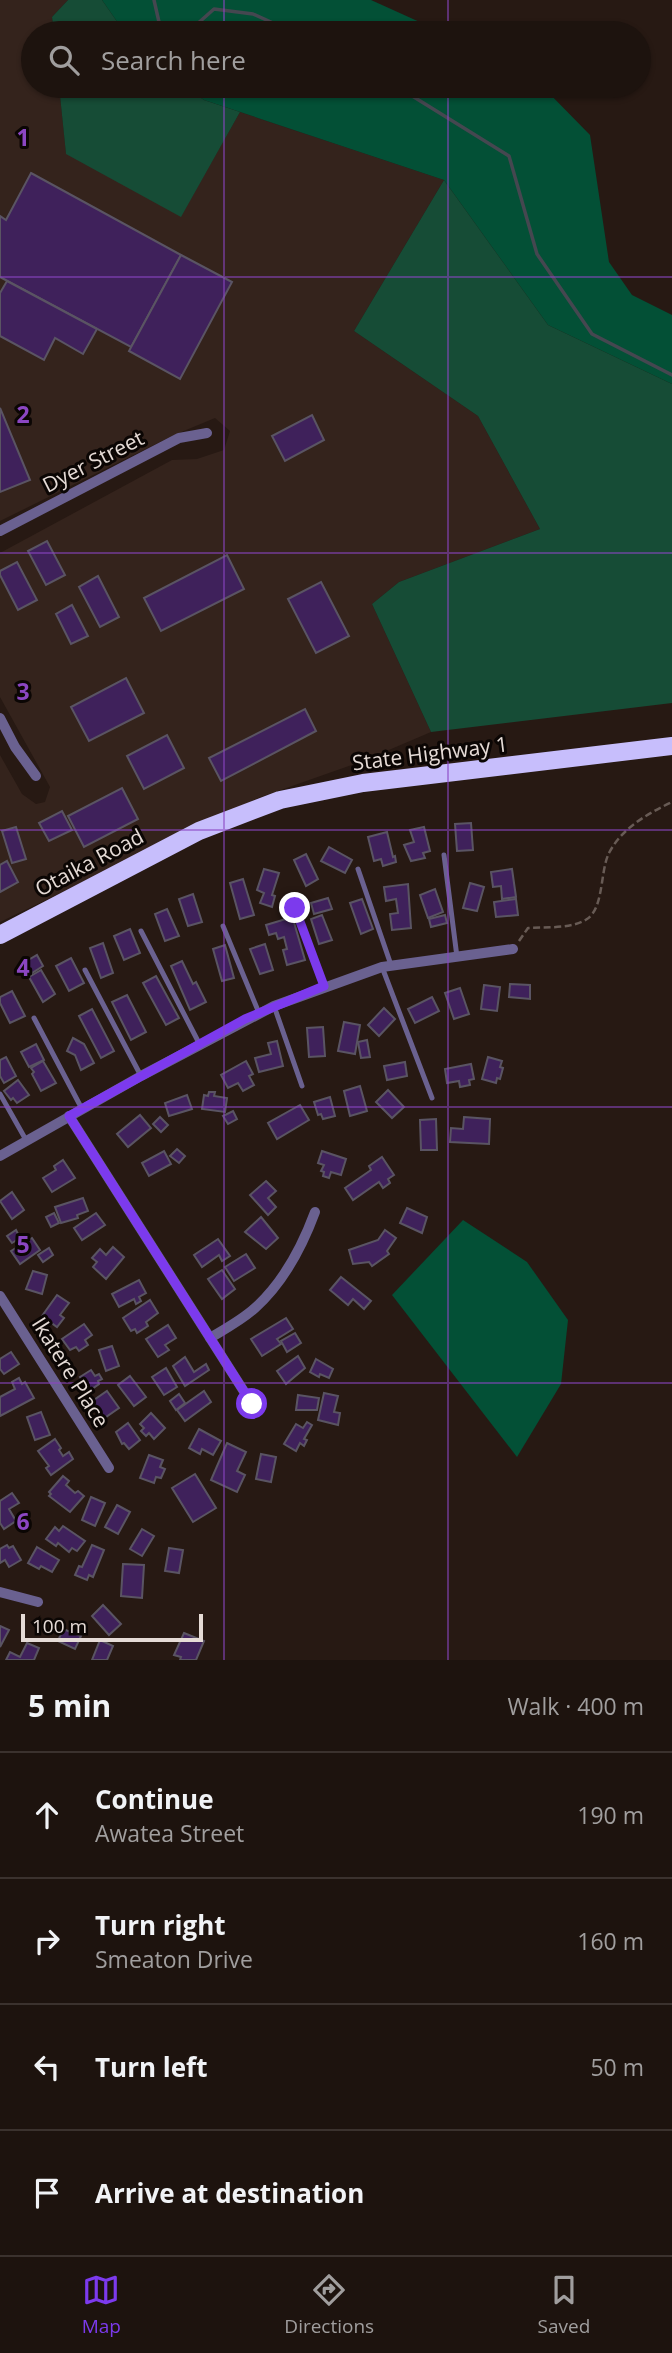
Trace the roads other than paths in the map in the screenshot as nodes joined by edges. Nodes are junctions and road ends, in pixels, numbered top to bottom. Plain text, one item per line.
1 (207, 433) dead end
2 (0, 531) edge
3 (0, 718) edge
4 (672, 746) edge
5 (36, 776) dead end
6 (199, 831) joint
7 (444, 855) dead end
8 (358, 869) dead end
9 (295, 908) dead end
10 (223, 926) dead end
11 (141, 931) dead end
12 (0, 935) edge
13 (513, 949) road end
14 (457, 957) junction
15 (387, 966) junction
16 (85, 970) dead end
17 (324, 986) junction
18 (274, 1006) junction
19 (258, 1013) junction
20 (34, 1018) dead end
21 (200, 1045) junction
22 (141, 1076) junction
23 (302, 1086) dead end
24 (0, 1094) edge
25 (432, 1098) dead end
26 (82, 1109) junction
27 (69, 1116) junction
28 (26, 1140) junction
29 (0, 1156) edge
30 (315, 1212) dead end
31 (0, 1296) edge
32 (210, 1338) junction
33 (252, 1404) dead end
34 (109, 1468) dead end
35 (0, 1592) edge
36 (38, 1602) dead end

1 - 2 street, Dyer Street
3 - 5 street
4 - 6 highway, State Highway 1
6 - 12 highway, Otaika Road
7 - 14 lane
8 - 15 lane
9 - 17 lane
10 - 19 lane
11 - 21 lane
13 - 14 street
14 - 15 street
15 - 17 street
15 - 25 lane
16 - 22 lane
17 - 18 street
18 - 19 street
18 - 23 lane
19 - 21 street
20 - 26 lane
21 - 22 street
22 - 26 street
24 - 28 lane
26 - 27 street
27 - 28 street
27 - 32 street
28 - 29 street
30 - 32 street
31 - 34 street, Ikatere Place
32 - 33 street
35 - 36 street

